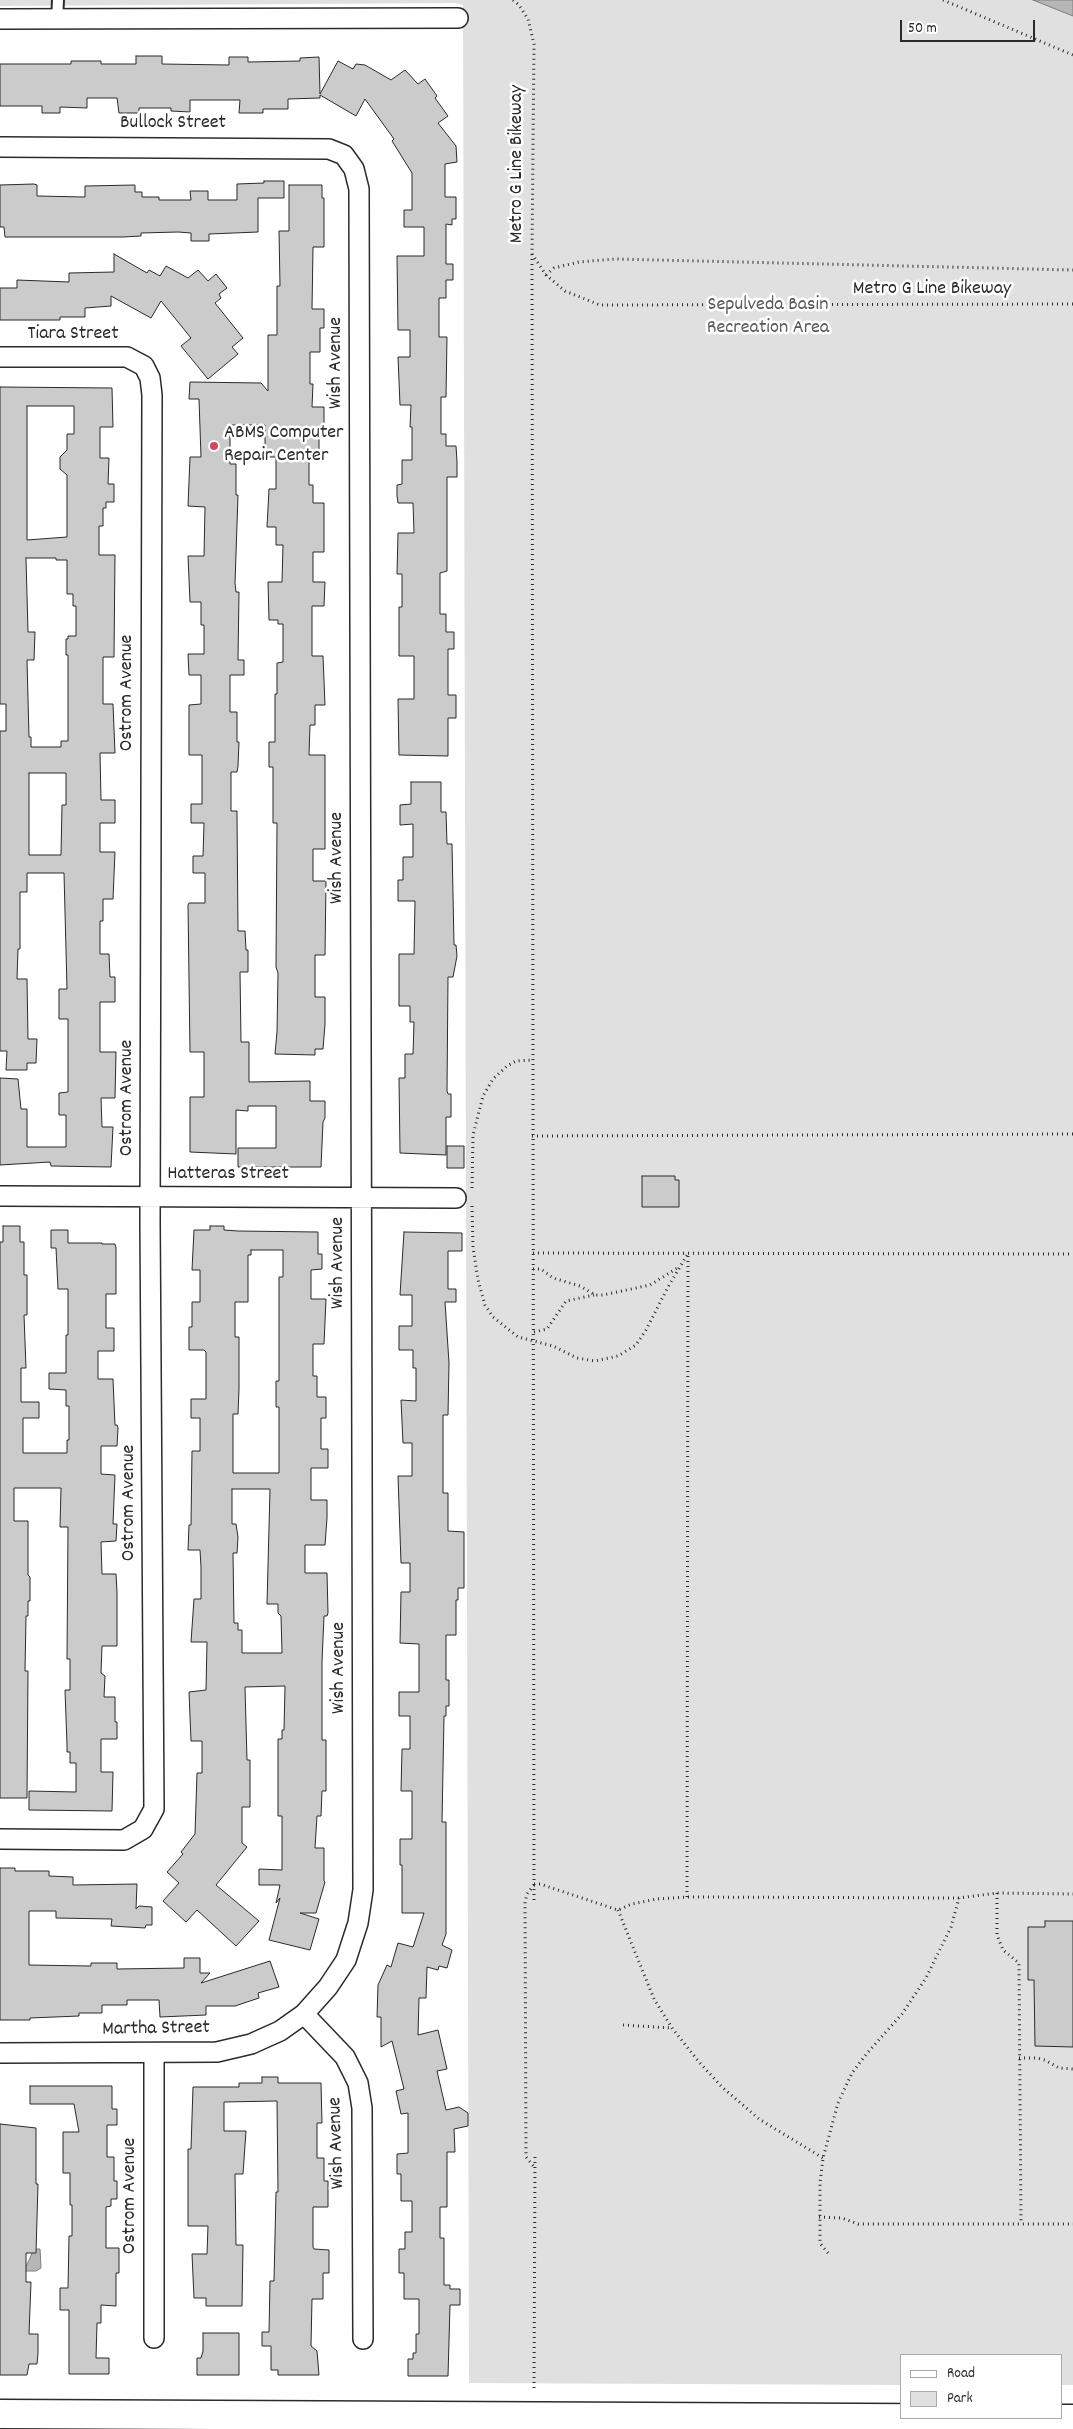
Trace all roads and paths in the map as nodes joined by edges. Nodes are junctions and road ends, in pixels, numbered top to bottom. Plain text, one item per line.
1 (58, 0) edge
2 (513, 0) edge
3 (943, 0) edge
4 (458, 18) dead end
5 (0, 20) edge
6 (57, 20) junction
7 (1073, 55) edge
8 (0, 146) edge
9 (344, 155) joint
10 (532, 254) junction
11 (1073, 270) edge
12 (546, 275) junction
13 (1073, 304) edge
14 (0, 357) edge
15 (144, 366) joint
16 (533, 1060) junction
17 (1073, 1134) edge
18 (532, 1136) junction
19 (0, 1196) edge
20 (151, 1198) junction
21 (362, 1198) junction
22 (464, 1199) junction
23 (533, 1253) junction
24 (688, 1254) junction
25 (1073, 1254) edge
26 (680, 1267) junction
27 (533, 1269) junction
28 (595, 1295) junction
29 (534, 1332) junction
30 (534, 1341) junction
31 (0, 1839) edge
32 (534, 1884) junction
33 (997, 1893) junction
34 (1073, 1894) edge
35 (687, 1897) junction
36 (959, 1898) junction
37 (534, 1904) dead end
38 (618, 1910) junction
39 (304, 2014) junction
40 (623, 2025) dead end
41 (672, 2028) junction
42 (0, 2053) edge
43 (154, 2054) junction
44 (1019, 2058) junction
45 (1073, 2069) edge
46 (535, 2157) dead end
47 (823, 2158) junction
48 (535, 2168) junction
49 (819, 2217) junction
50 (1020, 2223) junction
51 (1073, 2224) edge
52 (828, 2252) dead end
53 (154, 2338) dead end
54 (363, 2339) dead end
55 (534, 2388) dead end
56 (0, 2414) edge
57 (1073, 2419) edge
58 (468, 2423) edge

1 - 6 lane
2 - 10 path, Metro G Line Bikeway
3 - 7 path
4 - 6 street
5 - 6 street
8 - 9 street, Bullock Street
9 - 21 street, Wish Avenue
10 - 12 path, Metro G Line Bikeway
10 - 16 path
11 - 12 path
12 - 13 path, Metro G Line Bikeway
14 - 15 street, Tiara Street
15 - 20 street, Ostrom Avenue
16 - 18 path
16 - 22 path
17 - 18 path
18 - 23 path
19 - 20 street, Hatteras Street
20 - 21 street, Hatteras Street
20 - 31 street, Ostrom Avenue
21 - 22 street, Hatteras Street
21 - 39 street, Wish Avenue
22 - 30 path
23 - 24 path
23 - 27 path
24 - 25 path
24 - 26 path
24 - 35 path
26 - 28 path
26 - 30 path
27 - 28 path
27 - 29 path
28 - 29 path
29 - 30 path
30 - 32 path
32 - 37 path
32 - 38 path
32 - 48 path
33 - 34 path
33 - 36 path
33 - 44 path
35 - 36 path
35 - 38 path
36 - 47 path
38 - 41 path
39 - 43 street, Martha Street
39 - 54 street, Wish Avenue
40 - 41 path
41 - 47 path
42 - 43 street, Martha Street
43 - 53 street, Ostrom Avenue
44 - 45 path
44 - 50 path
46 - 48 path
47 - 49 path
48 - 55 path
49 - 50 path
49 - 52 path
50 - 51 path
56 - 58 main road
57 - 58 main road

